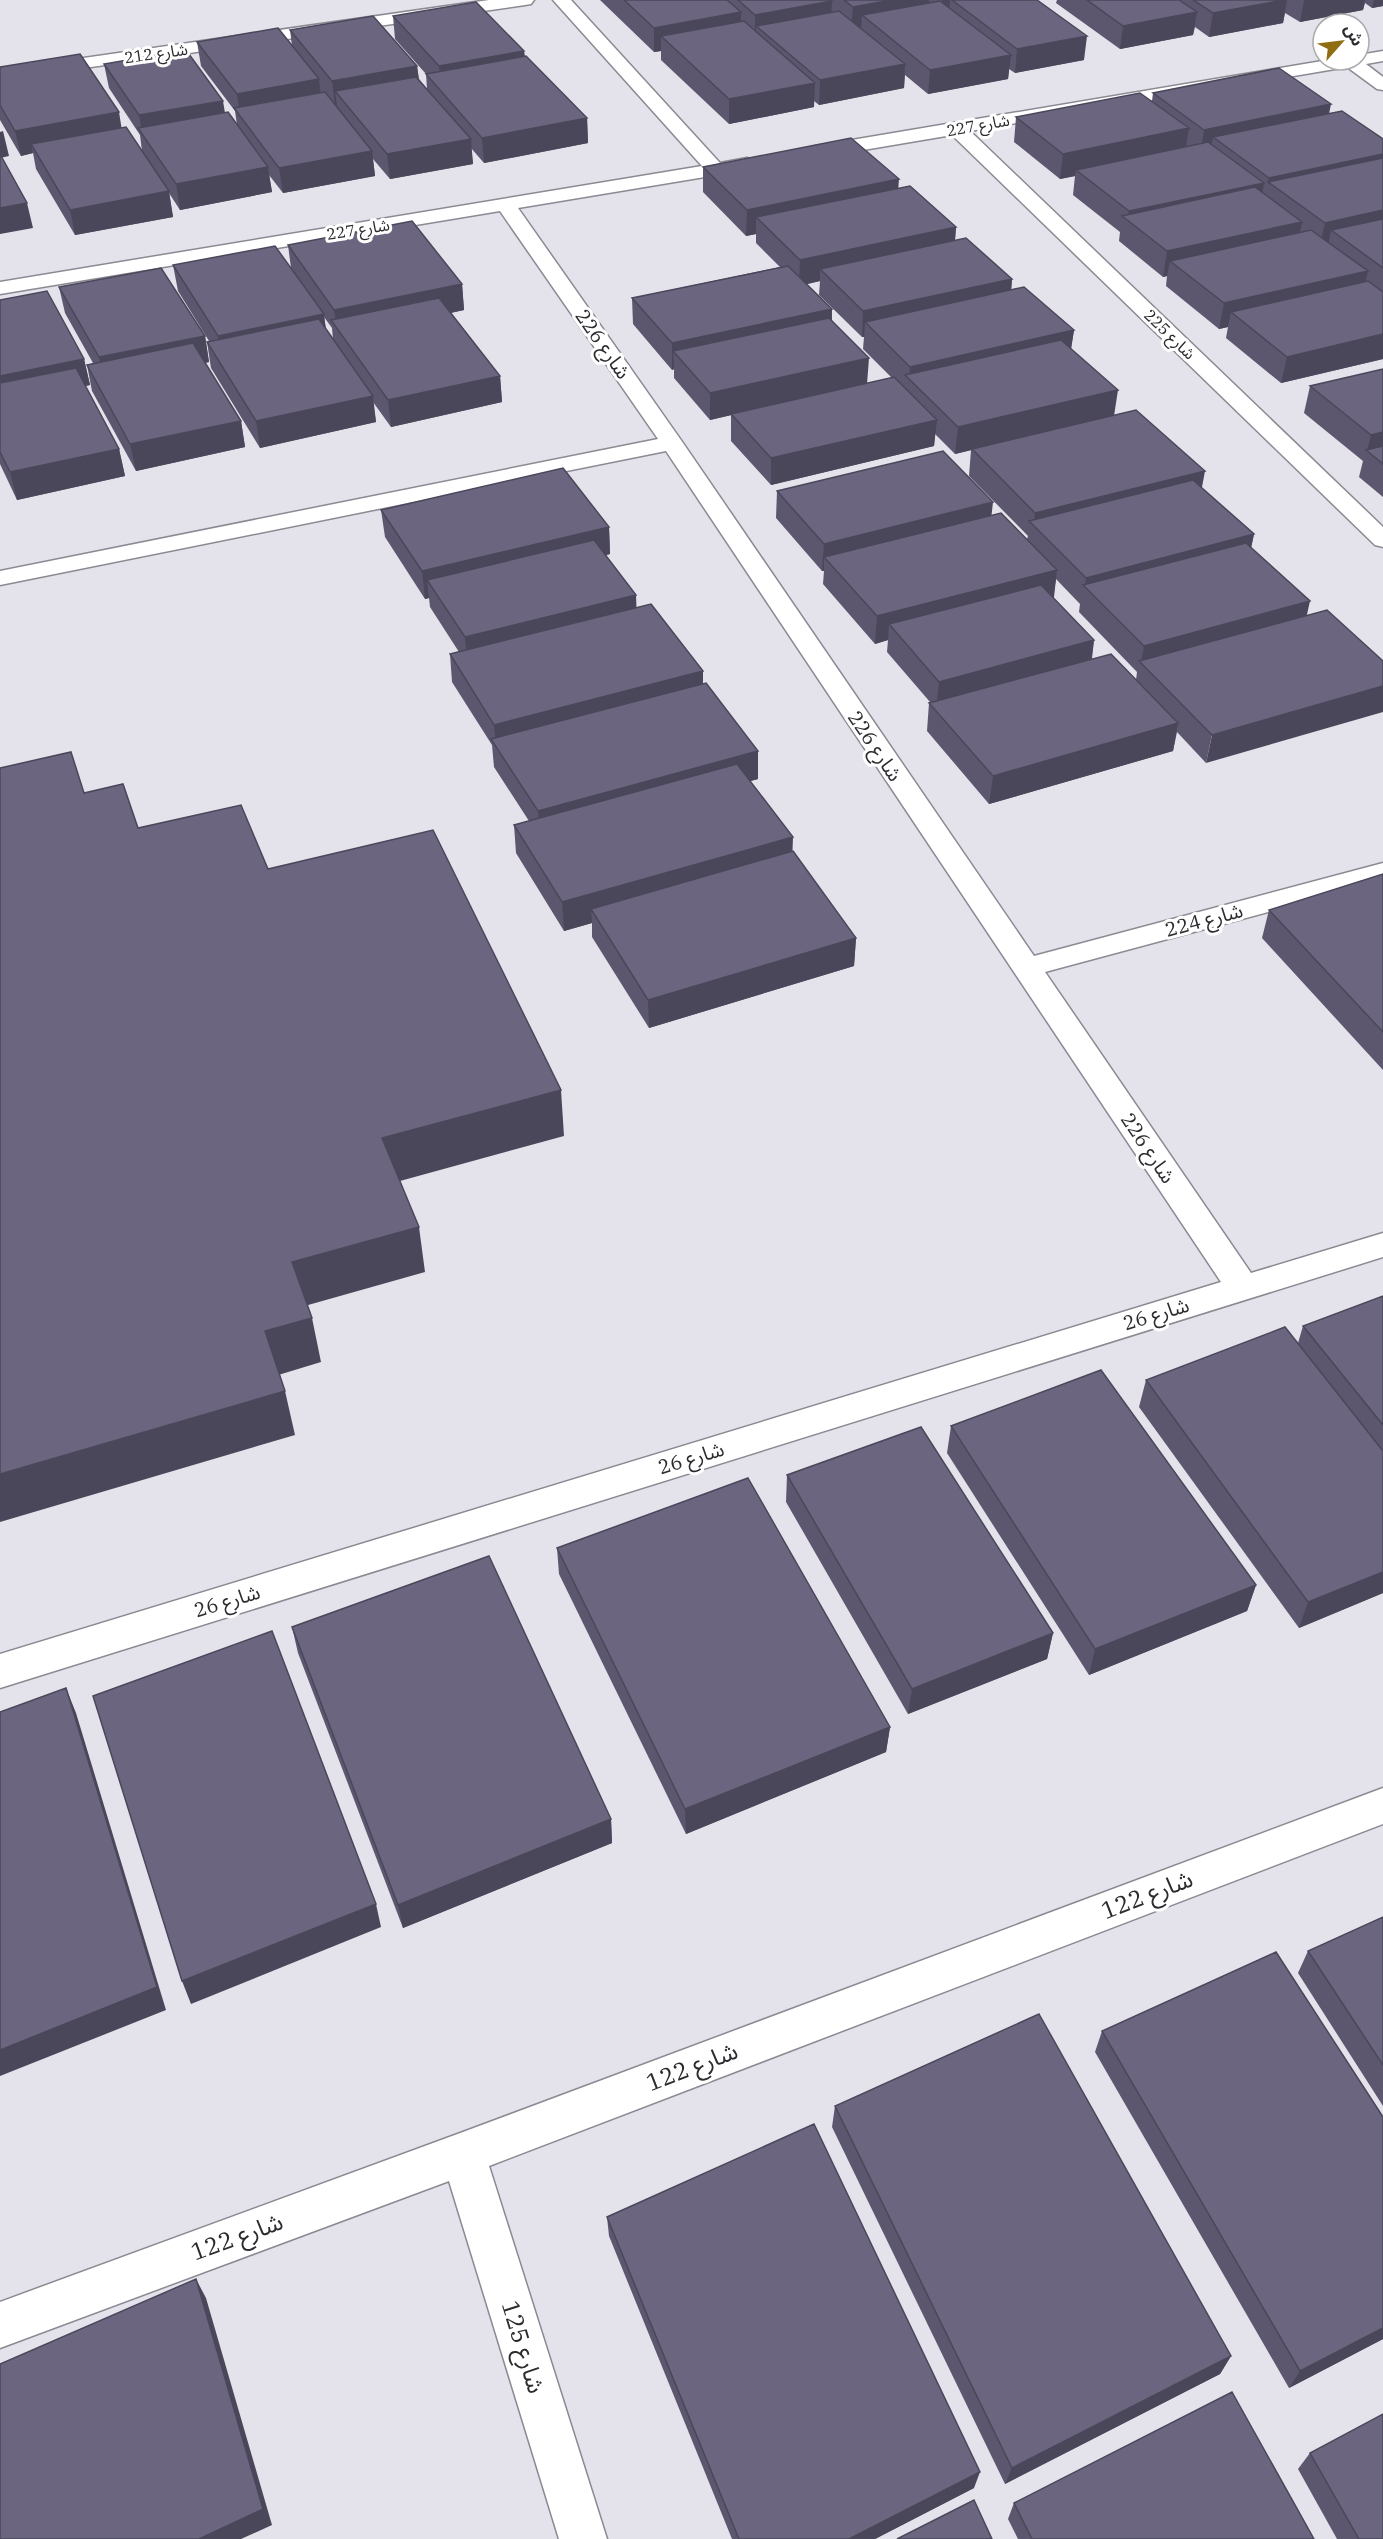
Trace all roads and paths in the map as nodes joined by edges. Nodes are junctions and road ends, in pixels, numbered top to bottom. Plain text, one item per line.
1 (525, 0) edge
2 (562, 0) edge
3 (1311, 69) edge
4 (1365, 72) edge
5 (0, 75) edge
6 (1383, 85) edge
7 (957, 129) junction
8 (796, 156) edge
9 (761, 162) edge
10 (716, 169) junction
11 (507, 205) junction
12 (0, 288) edge
13 (672, 443) junction
14 (1383, 540) edge
15 (1, 573) edge
16 (1383, 872) edge
17 (1025, 968) junction
18 (1383, 1245) edge
19 (1243, 1288) junction
20 (0, 1671) edge
21 (1383, 1806) edge
22 (463, 2154) junction
23 (0, 2325) edge
24 (583, 2539) edge

1 - 5 street, شارع 212
2 - 10 street
3 - 7 street, شارع 227
4 - 6 street
7 - 8 street, شارع 227
7 - 14 street, شارع 225
9 - 10 street, شارع 227
10 - 11 street, شارع 227
11 - 12 street, شارع 227
11 - 13 street, شارع 226
13 - 15 street
13 - 17 street, شارع 226
16 - 17 street, شارع 224
17 - 19 street, شارع 226
18 - 19 street, شارع 26
19 - 20 street, شارع 26
21 - 22 street, شارع 122
22 - 23 street, شارع 122
22 - 24 street, شارع 125

